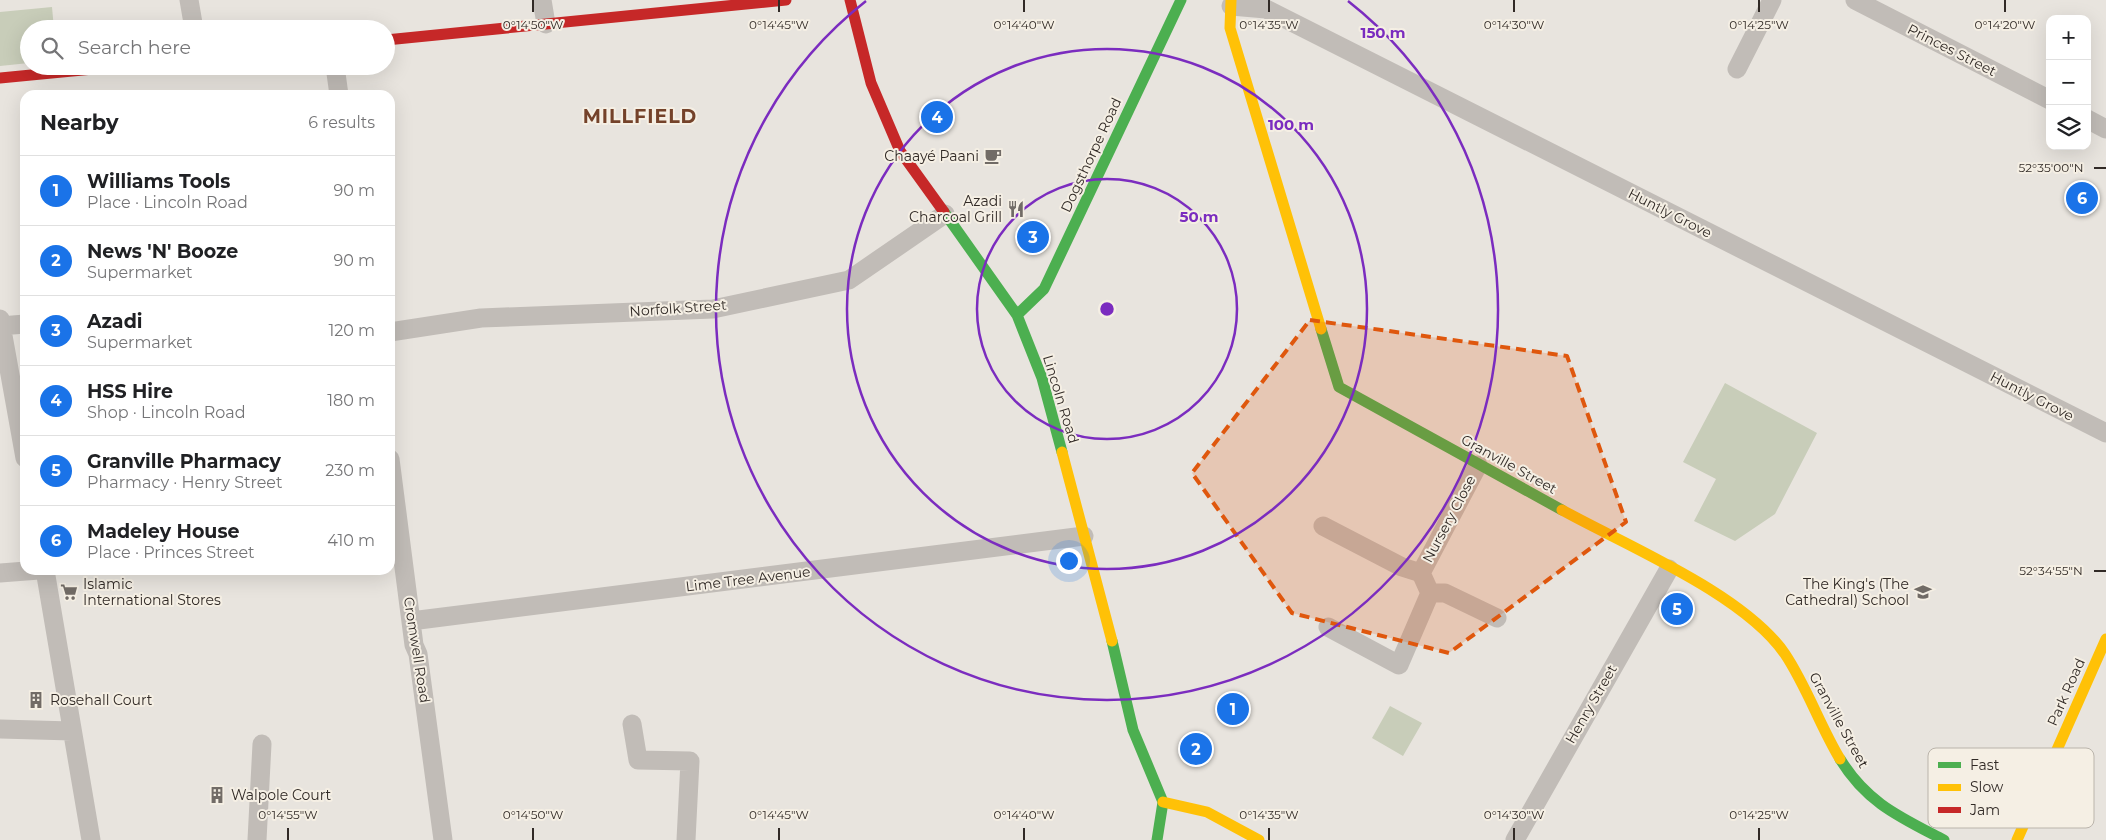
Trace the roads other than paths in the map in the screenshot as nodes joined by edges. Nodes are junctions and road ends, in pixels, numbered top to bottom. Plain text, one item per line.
1 (190, 0) edge
2 (542, 0) edge
3 (786, 0) edge
4 (850, 0) edge
5 (1181, 0) edge
6 (1772, 0) edge
7 (1855, 0) edge
8 (1231, 3) edge
9 (193, 20) edge
10 (546, 24) junction
11 (395, 39) edge
12 (1737, 69) dead end
13 (31, 75) edge
14 (336, 75) edge
15 (0, 78) edge
16 (338, 90) edge
17 (2046, 98) edge
18 (2091, 121) edge
19 (2106, 129) edge
20 (945, 214) junction
21 (1017, 315) junction
22 (0, 324) edge
23 (20, 324) edge
24 (395, 331) edge
25 (20, 431) edge
26 (2106, 433) edge
27 (1478, 465) junction
28 (395, 526) edge
29 (1324, 526) dead end
30 (1084, 536) junction
31 (396, 539) edge
32 (1669, 569) junction
33 (20, 572) edge
34 (1421, 573) junction
35 (0, 574) edge
36 (46, 575) edge
37 (1430, 593) junction
38 (1497, 618) dead end
39 (411, 620) junction
40 (1328, 628) dead end
41 (2106, 639) edge
42 (632, 724) dead end
43 (0, 729) edge
44 (72, 731) junction
45 (262, 744) dead end
46 (2058, 748) edge
47 (1163, 802) junction
48 (2022, 828) edge
49 (91, 840) edge
50 (257, 840) edge
51 (444, 840) edge
52 (686, 840) edge
53 (1157, 840) edge
54 (1259, 840) edge
55 (1515, 840) edge
56 (1944, 840) edge
57 (2017, 840) edge

1 - 9 street
2 - 10 street
3 - 10 street
4 - 20 street, Lincoln Road
5 - 21 street, Dogsthorpe Road
6 - 12 street
7 - 17 street, Princes Street
8 - 26 street, Huntly Grove
8 - 27 street, Granville Street
10 - 11 street
13 - 15 street
14 - 16 street
18 - 19 street
20 - 21 street, Lincoln Road
20 - 24 street, Norfolk Street
21 - 30 street, Lincoln Road
22 - 23 street
22 - 25 street
27 - 32 street, Granville Street
27 - 34 street, Nursery Close
28 - 31 street, Cromwell Road
29 - 34 street, Nursery Close
30 - 39 street, Lime Tree Avenue
30 - 47 street, Lincoln Road
31 - 39 street, Cromwell Road
32 - 55 street, Henry Street
32 - 56 street, Granville Street
33 - 35 street
34 - 37 street, Nursery Close
36 - 44 street
37 - 38 street
37 - 40 street
39 - 51 street, Cromwell Road
41 - 46 street, Park Road
42 - 52 street
43 - 44 street
44 - 49 street
45 - 50 street
47 - 53 street
47 - 54 street
48 - 57 street, Park Road

